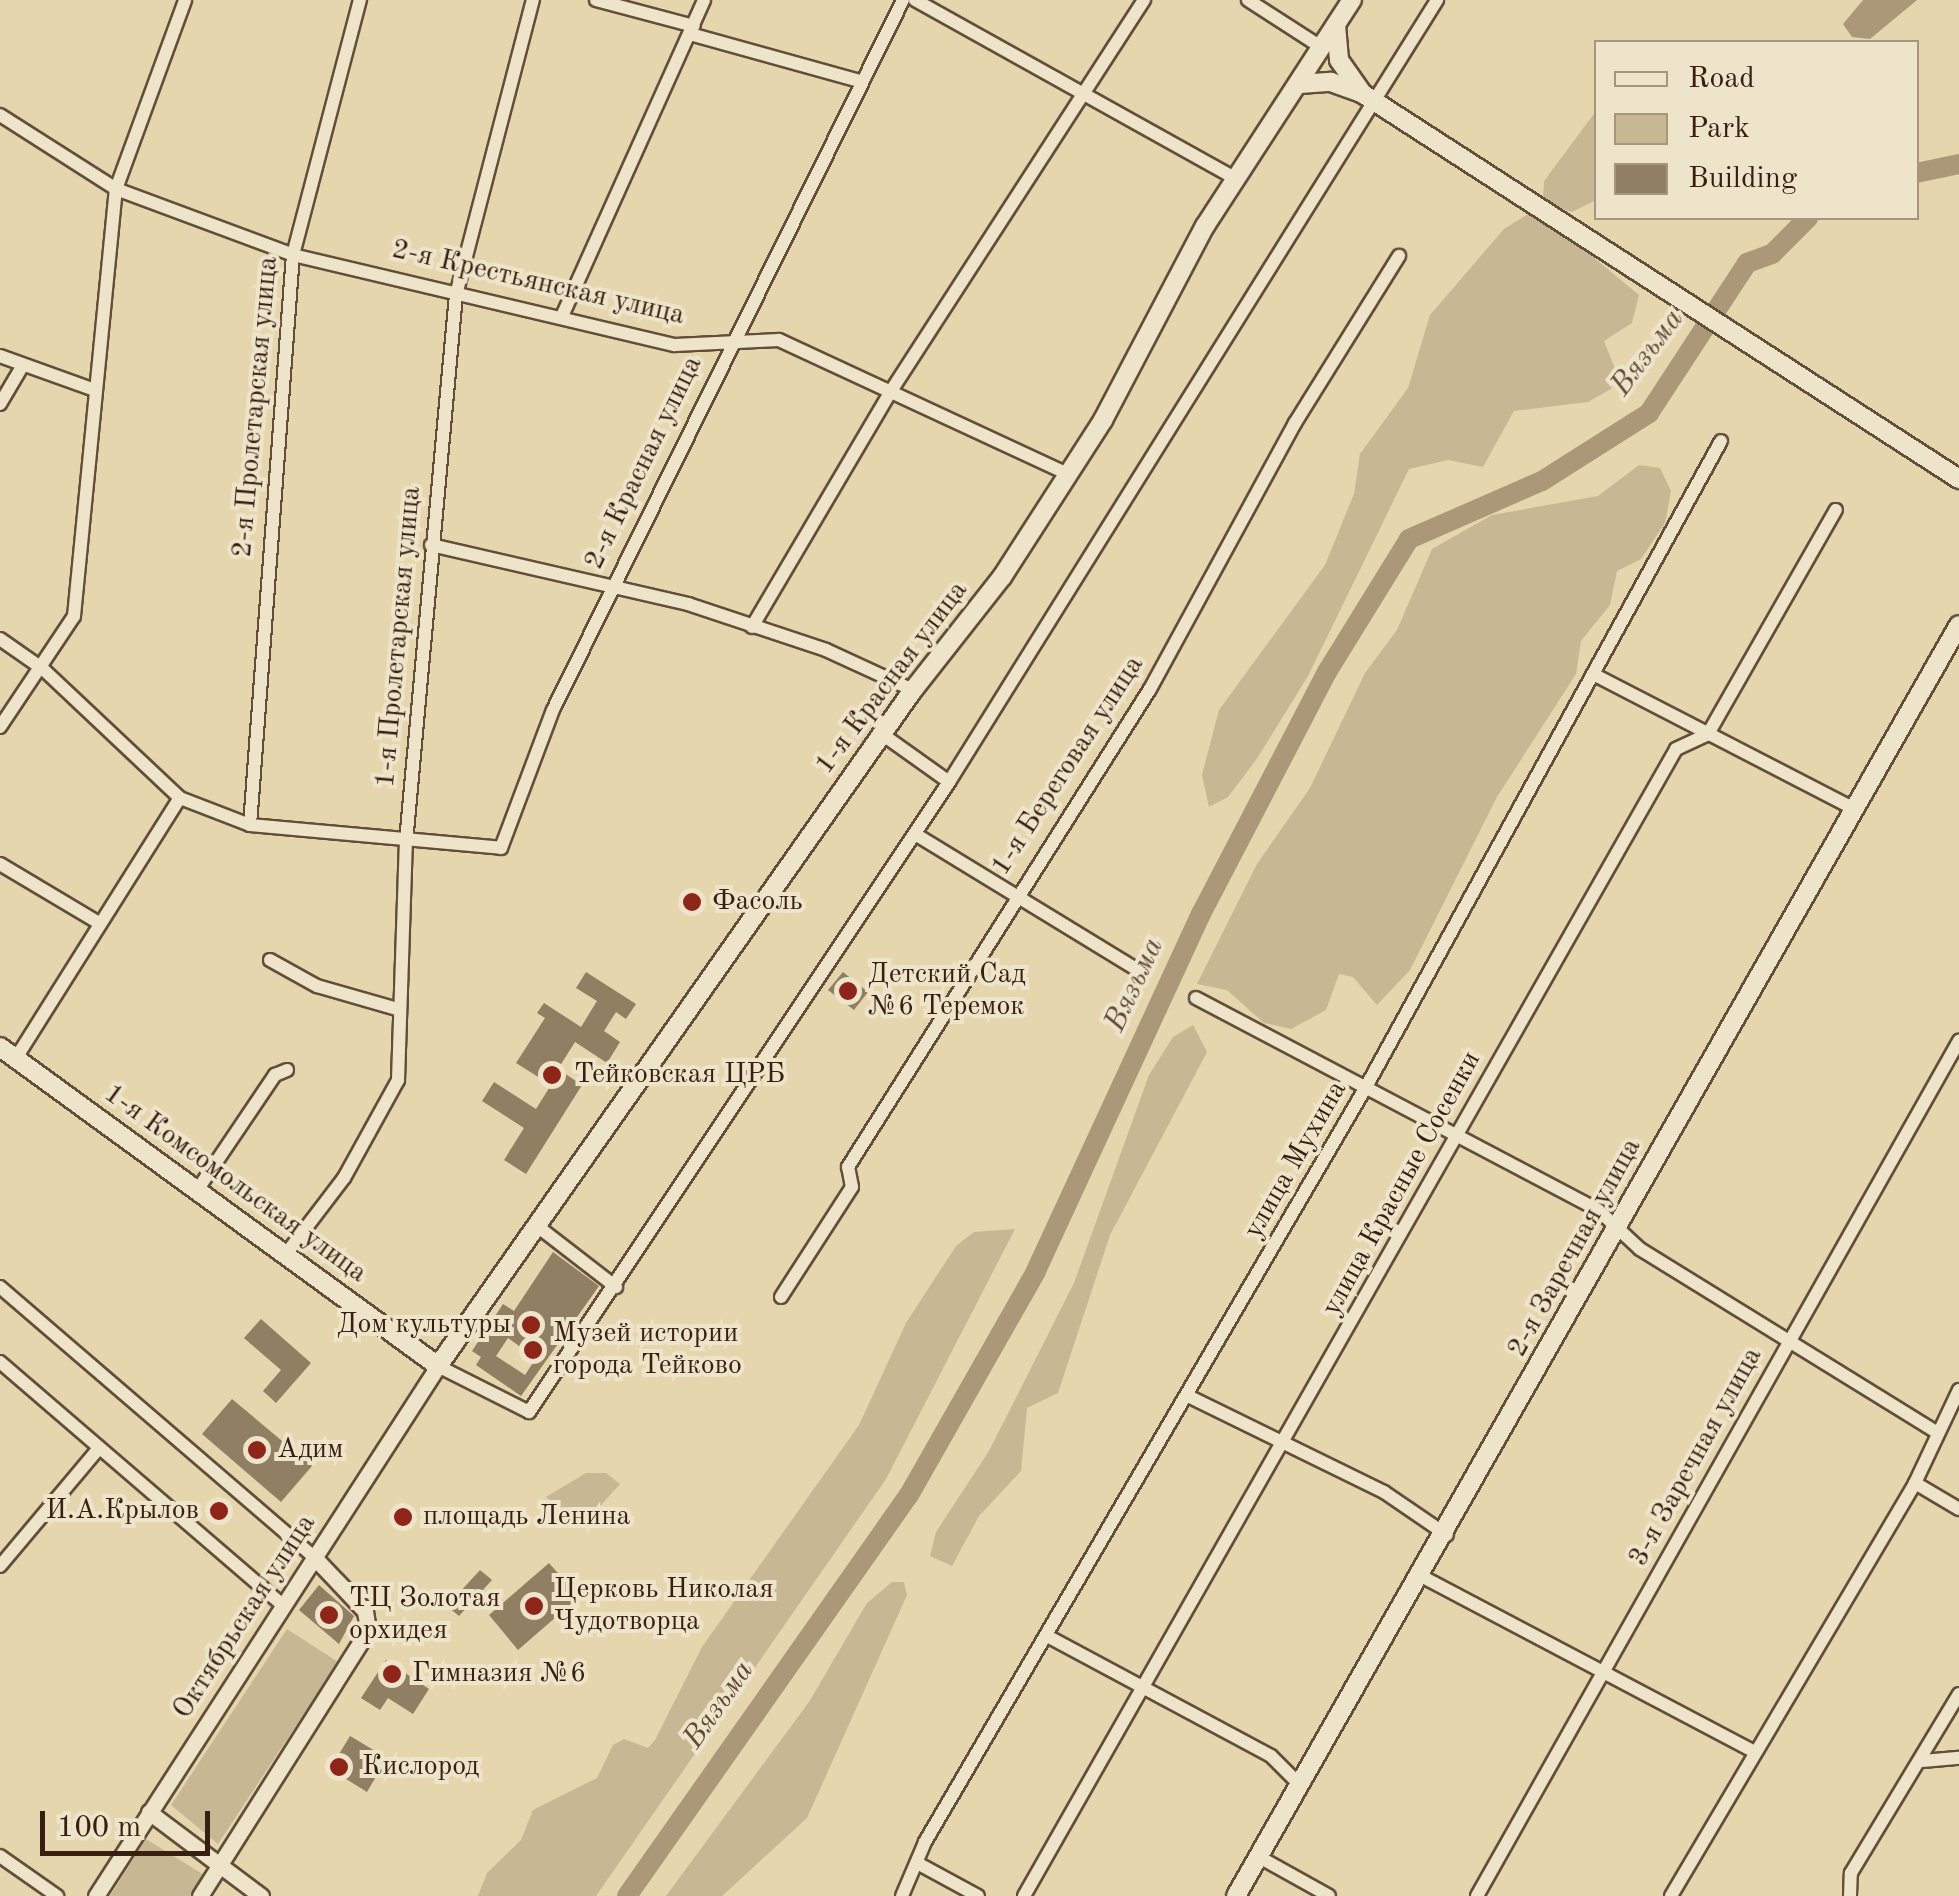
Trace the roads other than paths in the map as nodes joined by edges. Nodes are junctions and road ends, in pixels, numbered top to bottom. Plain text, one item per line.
1 (185, 0) edge
2 (360, 0) edge
3 (532, 0) edge
4 (596, 0) edge
5 (704, 0) edge
6 (903, 0) edge
7 (915, 0) edge
8 (1144, 0) edge
9 (1248, 0) edge
10 (1352, 0) edge
11 (1437, 0) edge
12 (1336, 25) junction
13 (692, 30) junction
14 (1322, 47) junction
15 (860, 81) junction
16 (1300, 84) junction
17 (1083, 94) junction
18 (1369, 97) junction
19 (0, 116) edge
20 (1237, 179) junction
21 (116, 189) junction
22 (294, 255) junction
23 (1399, 256) dead end
24 (456, 295) junction
25 (563, 314) junction
26 (731, 340) junction
27 (0, 356) edge
28 (23, 366) junction
29 (95, 390) junction
30 (891, 391) junction
31 (0, 404) edge
32 (1720, 441) dead end
33 (1070, 475) junction
34 (1959, 479) edge
35 (1836, 510) dead end
36 (432, 545) junction
37 (612, 586) junction
38 (1959, 625) edge
39 (752, 627) junction
40 (0, 639) edge
41 (44, 669) junction
42 (1593, 674) junction
43 (913, 690) junction
44 (0, 727) edge
45 (882, 734) junction
46 (1708, 734) junction
47 (948, 782) junction
48 (180, 798) junction
49 (1854, 809) junction
50 (250, 826) junction
51 (915, 834) junction
52 (406, 842) junction
53 (0, 864) edge
54 (1016, 894) junction
55 (99, 922) junction
56 (270, 960) dead end
57 (1136, 969) dead end
58 (1196, 998) dead end
59 (397, 1009) junction
60 (1959, 1041) edge
61 (0, 1046) edge
62 (16, 1058) junction
63 (287, 1070) dead end
64 (1366, 1087) junction
65 (1459, 1134) junction
66 (198, 1189) junction
67 (536, 1226) junction
68 (1617, 1229) junction
69 (286, 1254) junction
70 (616, 1286) junction
71 (0, 1288) edge
72 (781, 1297) dead end
73 (1789, 1339) junction
74 (0, 1362) edge
75 (438, 1366) junction
76 (1959, 1390) edge
77 (1190, 1397) junction
78 (1935, 1431) junction
79 (1284, 1443) junction
80 (98, 1448) junction
81 (1915, 1483) junction
82 (1959, 1509) edge
83 (1447, 1535) junction
84 (313, 1556) junction
85 (0, 1566) edge
86 (1423, 1576) junction
87 (284, 1606) junction
88 (1049, 1637) junction
89 (1606, 1676) junction
90 (1146, 1692) junction
91 (1959, 1694) edge
92 (1755, 1752) junction
93 (1959, 1758) edge
94 (1922, 1760) junction
95 (1300, 1785) junction
96 (149, 1812) junction
97 (0, 1856) edge
98 (1259, 1857) junction
99 (221, 1864) junction
100 (919, 1864) junction
101 (56, 1896) edge
102 (96, 1896) edge
103 (200, 1896) edge
104 (261, 1896) edge
105 (902, 1896) edge
106 (978, 1896) edge
107 (1024, 1896) edge
108 (1236, 1896) edge
109 (1329, 1896) edge
110 (1477, 1896) edge
111 (1671, 1896) edge
112 (1850, 1896) edge

1 - 21 street
2 - 22 street, 2-я Пролетарская улица
3 - 24 street, 1-я Пролетарская улица
4 - 13 street
5 - 13 street
6 - 15 street, 2-я Красная улица
7 - 17 street
8 - 17 street
9 - 14 street
10 - 12 main road, 1-я Красная улица
11 - 18 street
12 - 14 main road, 1-я Красная улица
12 - 18 main road
13 - 15 street
13 - 25 street
14 - 16 main road, 1-я Красная улица
15 - 26 street, 2-я Красная улица
16 - 18 main road
16 - 20 main road, 1-я Красная улица
17 - 20 street
17 - 30 street
18 - 34 main road
18 - 47 street
19 - 21 street, 2-я Крестьянская улица
20 - 33 main road, 1-я Красная улица
21 - 22 street, 2-я Крестьянская улица
21 - 29 street
22 - 24 street, 2-я Крестьянская улица
22 - 50 street, 2-я Пролетарская улица
23 - 54 street, 1-я Береговая улица
24 - 25 street, 2-я Крестьянская улица
24 - 36 street, 1-я Пролетарская улица
25 - 26 street, 2-я Крестьянская улица
26 - 30 street, 2-я Крестьянская улица
26 - 37 street, 2-я Красная улица
27 - 28 street
28 - 29 street
28 - 31 street
29 - 41 street
30 - 33 street, 2-я Крестьянская улица
30 - 39 street
32 - 42 street, улица Мухина
33 - 43 main road, 1-я Красная улица
35 - 46 street, улица Красные Сосенки
36 - 37 street
36 - 52 street, 1-я Пролетарская улица
37 - 39 street
37 - 52 street, 2-я Красная улица
38 - 49 main road, 2-я Заречная улица
39 - 43 street
40 - 41 street
41 - 44 street
41 - 48 street
42 - 46 street
42 - 64 street, улица Мухина
43 - 45 main road, 1-я Красная улица
45 - 47 street
45 - 67 main road, 1-я Красная улица
46 - 49 street
46 - 65 street, улица Красные Сосенки
47 - 51 street
48 - 50 street
48 - 55 street
49 - 68 main road, 2-я Заречная улица
50 - 52 street
51 - 54 street
51 - 70 street
52 - 59 street, 1-я Пролетарская улица
53 - 55 street
54 - 57 street
54 - 72 street, 1-я Береговая улица
55 - 62 street
56 - 59 street
58 - 64 street
59 - 69 street, 1-я Пролетарская улица
60 - 73 street, 3-я Заречная улица
61 - 62 main road, 1-я Комсомольская улица
62 - 66 main road, 1-я Комсомольская улица
63 - 66 street
64 - 65 street
64 - 77 street, улица Мухина
65 - 68 street
65 - 79 street, улица Красные Сосенки
66 - 69 main road, 1-я Комсомольская улица
67 - 70 street
67 - 75 main road, 1-я Красная улица
68 - 73 street
68 - 83 main road, 2-я Заречная улица
69 - 75 main road, 1-я Комсомольская улица
70 - 75 street
71 - 84 street
73 - 78 street
73 - 89 street, 3-я Заречная улица
74 - 80 street
75 - 84 street, Октябрьская улица
76 - 78 street
77 - 79 street
77 - 88 street, улица Мухина
78 - 81 street
79 - 83 street
79 - 90 street, улица Красные Сосенки
80 - 85 street
80 - 87 street
81 - 82 street
81 - 92 street
83 - 86 main road, 2-я Заречная улица
84 - 87 street, Октябрьская улица
84 - 99 street
86 - 89 street
86 - 95 main road, 2-я Заречная улица
87 - 96 street, Октябрьская улица
88 - 90 street
88 - 100 street, улица Мухина
89 - 92 street
89 - 110 street, 3-я Заречная улица
90 - 95 street
90 - 107 street, улица Красные Сосенки
91 - 94 street
92 - 111 street
93 - 94 street
94 - 112 street
95 - 98 main road, 2-я Заречная улица
96 - 99 street
96 - 102 street, Октябрьская улица
97 - 101 street
98 - 108 main road, 2-я Заречная улица
98 - 109 street
99 - 103 street
99 - 104 street
100 - 105 street, улица Мухина
100 - 106 street

